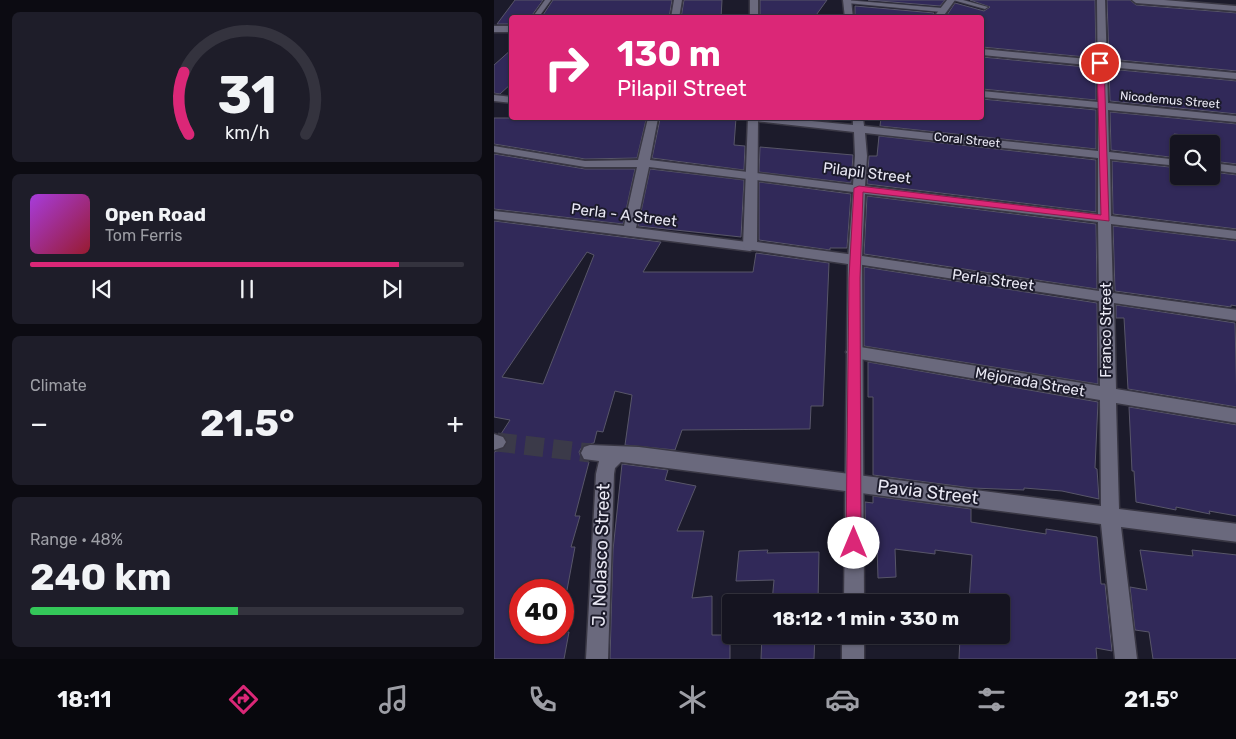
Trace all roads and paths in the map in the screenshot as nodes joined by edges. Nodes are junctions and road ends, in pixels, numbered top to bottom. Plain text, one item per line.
1 (548, 0) edge
2 (678, 0) edge
3 (754, 0) edge
4 (847, 0) edge
5 (951, 0) edge
6 (956, 0) edge
7 (1101, 0) edge
8 (1136, 0) edge
9 (985, 7) dead end
10 (1236, 9) edge
11 (940, 14) edge
12 (537, 15) edge
13 (676, 15) edge
14 (754, 15) edge
15 (848, 15) edge
16 (494, 29) edge
17 (509, 29) edge
18 (984, 52) edge
19 (1100, 63) junction
20 (1236, 76) edge
21 (984, 94) edge
22 (494, 98) edge
23 (509, 100) edge
24 (1102, 107) junction
25 (1236, 119) edge
26 (653, 120) edge
27 (754, 120) edge
28 (796, 120) edge
29 (859, 123) edge
30 (494, 150) edge
31 (1103, 154) junction
32 (1170, 162) edge
33 (643, 164) junction
34 (1220, 168) edge
35 (1236, 170) edge
36 (752, 176) junction
37 (859, 188) junction
38 (494, 215) edge
39 (1106, 218) junction
40 (629, 232) junction
41 (1236, 235) edge
42 (750, 246) junction
43 (855, 260) junction
44 (1107, 296) junction
45 (1236, 316) edge
46 (854, 352) junction
47 (1106, 395) junction
48 (1236, 416) edge
49 (590, 453) tunnel mouth
50 (616, 455) junction
51 (854, 483) junction
52 (1110, 516) junction
53 (1236, 533) edge
54 (854, 594) edge
55 (854, 644) edge
56 (597, 659) edge
57 (853, 659) edge
58 (1126, 659) edge

1 - 12 lane
2 - 13 street
3 - 14 street
4 - 11 lane
4 - 15 street
5 - 11 street
6 - 9 lane
7 - 19 street, Franco Street
8 - 10 street
16 - 17 street
18 - 19 street
19 - 20 street
19 - 24 street, Franco Street
21 - 24 street, Nicodemus Street
22 - 23 street
24 - 25 street, Nicodemus Street
24 - 31 street, Franco Street
26 - 33 street
27 - 36 street
28 - 29 street, Coral Street
29 - 31 street, Coral Street
29 - 37 street
30 - 33 street, Pilapil Street
31 - 32 street, Coral Street
31 - 39 street, Franco Street
33 - 36 street, Pilapil Street
33 - 40 street
34 - 35 street
36 - 37 street, Pilapil Street
36 - 42 street
37 - 39 street, Pilapil Street
37 - 43 street
38 - 40 street, Perla - A Street
39 - 41 street, Pilapil Street
39 - 44 street, Franco Street
40 - 42 street, Perla - A Street
42 - 43 street, Perla Street
43 - 44 street, Perla Street
43 - 46 street
44 - 45 street, Perla Street
44 - 47 street, Franco Street
46 - 47 street, Mejorada Street
46 - 51 street
47 - 48 street, Mejorada Street
47 - 52 street, Franco Street
49 - 50 street, Pavia Street
50 - 51 street, Pavia Street
50 - 56 street, J. Nolasco Street
51 - 52 street, Pavia Street
51 - 54 street
52 - 53 street, Pavia Street
52 - 58 street, Franco Street
55 - 57 street

